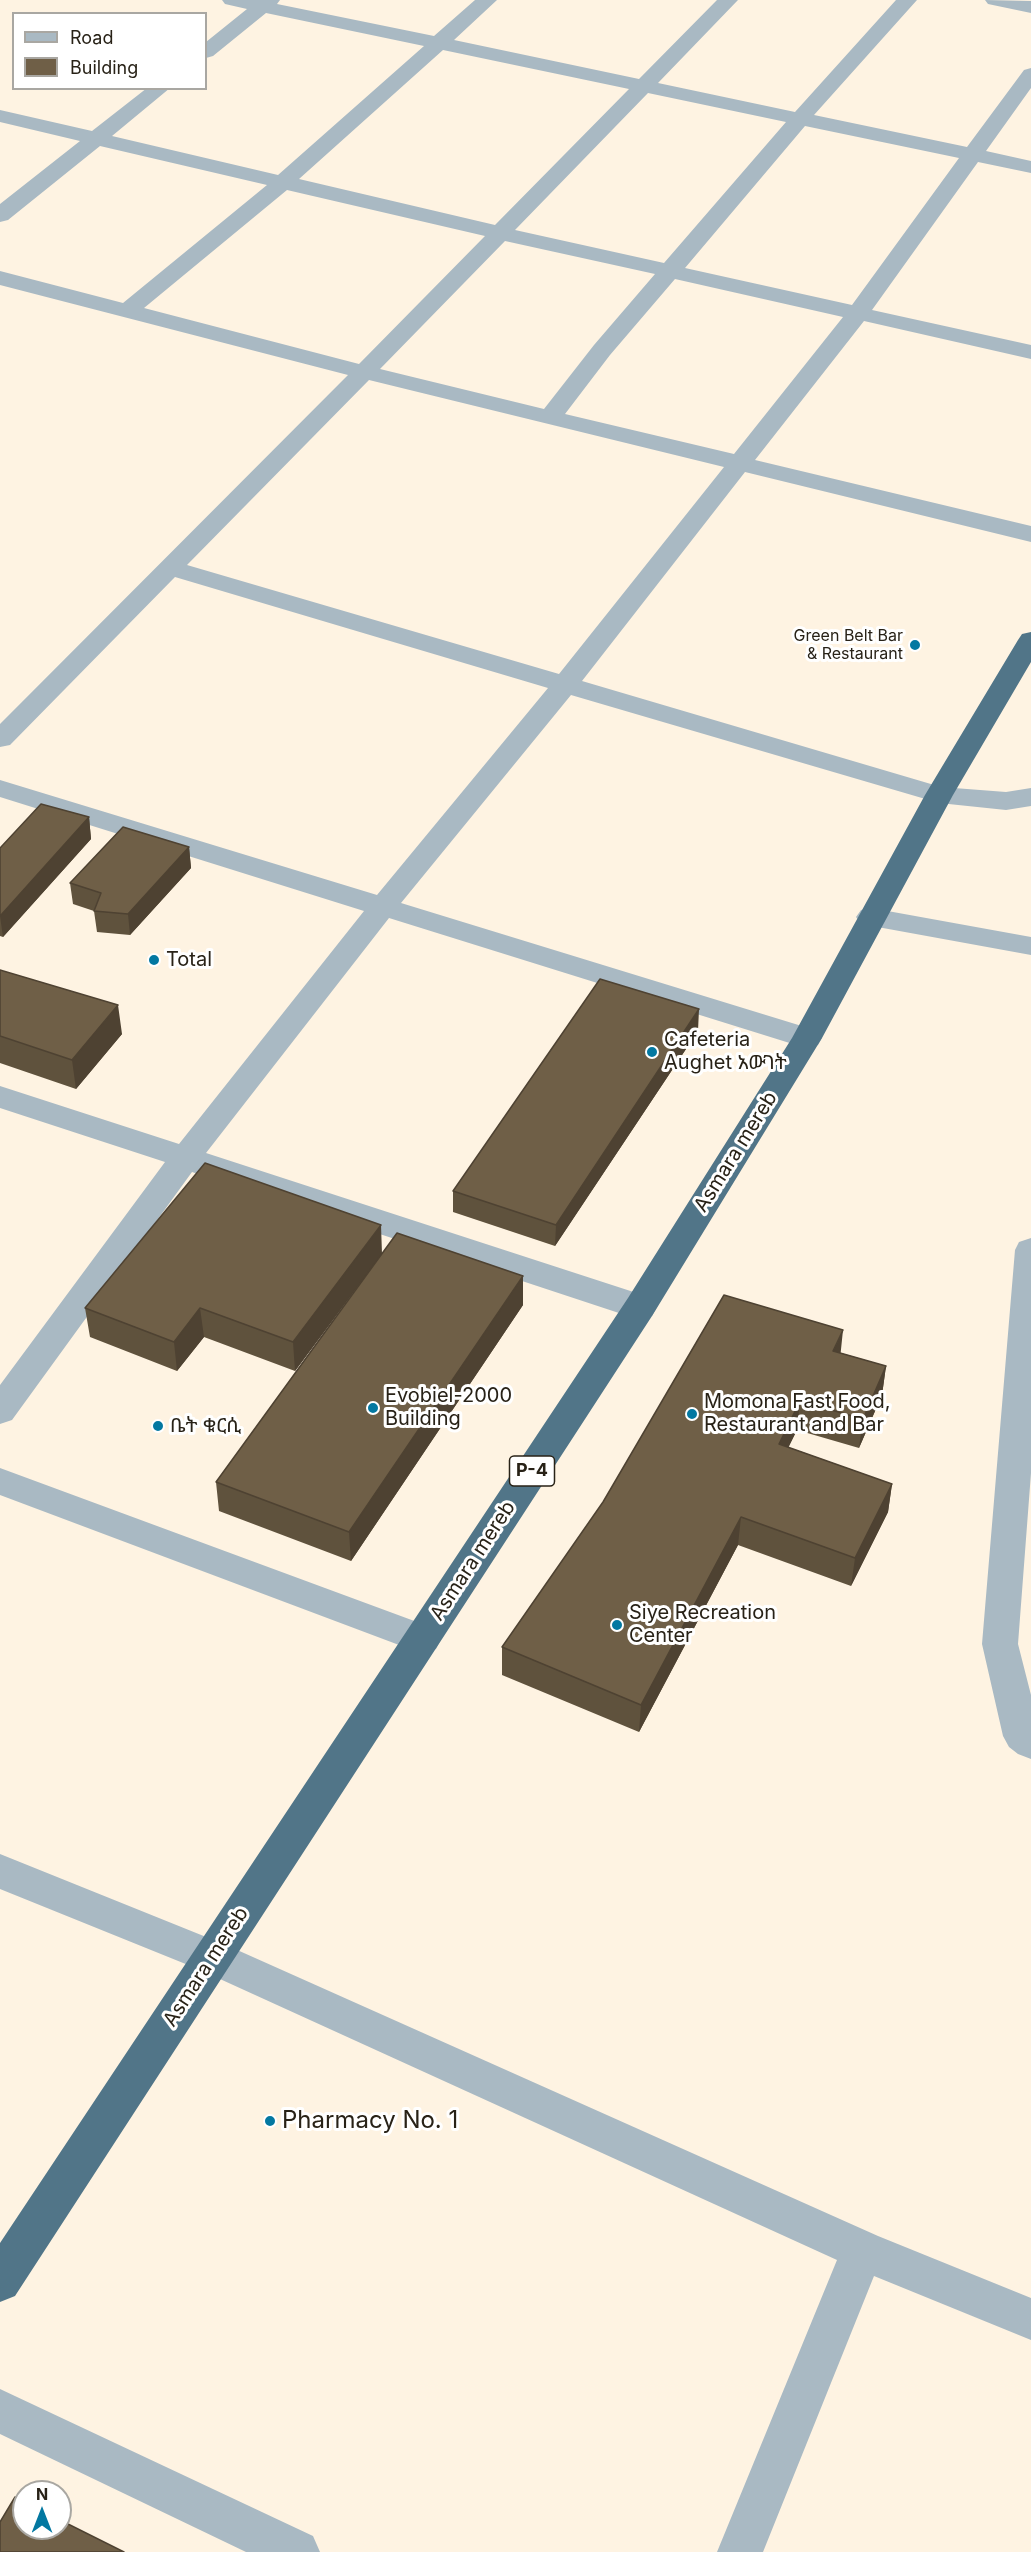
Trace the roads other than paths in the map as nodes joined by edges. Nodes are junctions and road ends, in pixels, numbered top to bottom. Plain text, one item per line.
1 (232, 0) edge
2 (487, 0) edge
3 (728, 0) edge
4 (907, 0) edge
5 (995, 0) edge
6 (265, 3) edge
7 (1031, 7) edge
8 (440, 44) junction
9 (207, 51) edge
10 (1031, 74) edge
11 (642, 87) junction
12 (158, 90) edge
13 (0, 116) edge
14 (800, 119) junction
15 (98, 139) junction
16 (971, 155) junction
17 (1031, 167) edge
18 (283, 182) junction
19 (0, 215) edge
20 (500, 233) junction
21 (672, 271) junction
22 (0, 278) edge
23 (127, 311) junction
24 (859, 312) junction
25 (1031, 352) edge
26 (364, 372) junction
27 (550, 417) junction
28 (741, 463) junction
29 (1031, 534) edge
30 (170, 568) junction
31 (1031, 640) edge
32 (566, 683) junction
33 (0, 739) edge
34 (0, 788) edge
35 (939, 795) junction
36 (1031, 797) edge
37 (384, 905) junction
38 (871, 917) junction
39 (1031, 946) edge
40 (807, 1038) junction
41 (0, 1096) edge
42 (185, 1158) junction
43 (1031, 1250) edge
44 (639, 1307) junction
45 (0, 1411) edge
46 (0, 1481) edge
47 (423, 1639) junction
48 (1031, 1743) edge
49 (0, 1871) edge
50 (212, 1958) junction
51 (863, 2250) junction
52 (0, 2281) edge
53 (1031, 2319) edge
54 (0, 2411) edge
55 (297, 2552) edge
56 (740, 2552) edge

1 - 6 street
2 - 8 street
3 - 11 street
4 - 14 street
5 - 7 street
6 - 8 street
6 - 9 street
8 - 11 street
8 - 18 street
10 - 16 street
11 - 14 street
11 - 20 street
12 - 15 street
13 - 15 street
14 - 16 street
14 - 21 street
15 - 18 street
15 - 19 street
16 - 17 street
16 - 24 street
18 - 20 street
18 - 23 street
20 - 21 street
20 - 26 street
21 - 24 street
21 - 27 street
22 - 23 street
23 - 26 street
24 - 25 street
24 - 28 street
26 - 27 street
26 - 30 street
27 - 28 street
28 - 29 street
28 - 32 street
30 - 32 street
30 - 33 street
31 - 35 highway, Asmara mereb / P-4
32 - 35 street
32 - 37 street
34 - 37 street
35 - 36 street
35 - 38 highway, Asmara mereb / P-4
37 - 40 street
37 - 42 street
38 - 39 street
38 - 40 highway, Asmara mereb / P-4
40 - 44 highway, Asmara mereb / P-4
41 - 42 street
42 - 44 street
42 - 45 street
43 - 48 street
44 - 47 highway, Asmara mereb / P-4
46 - 47 street
47 - 50 highway, Asmara mereb / P-4
49 - 50 street
50 - 51 street
50 - 52 highway, Asmara mereb / P-4
51 - 53 street
51 - 56 street
54 - 55 street

